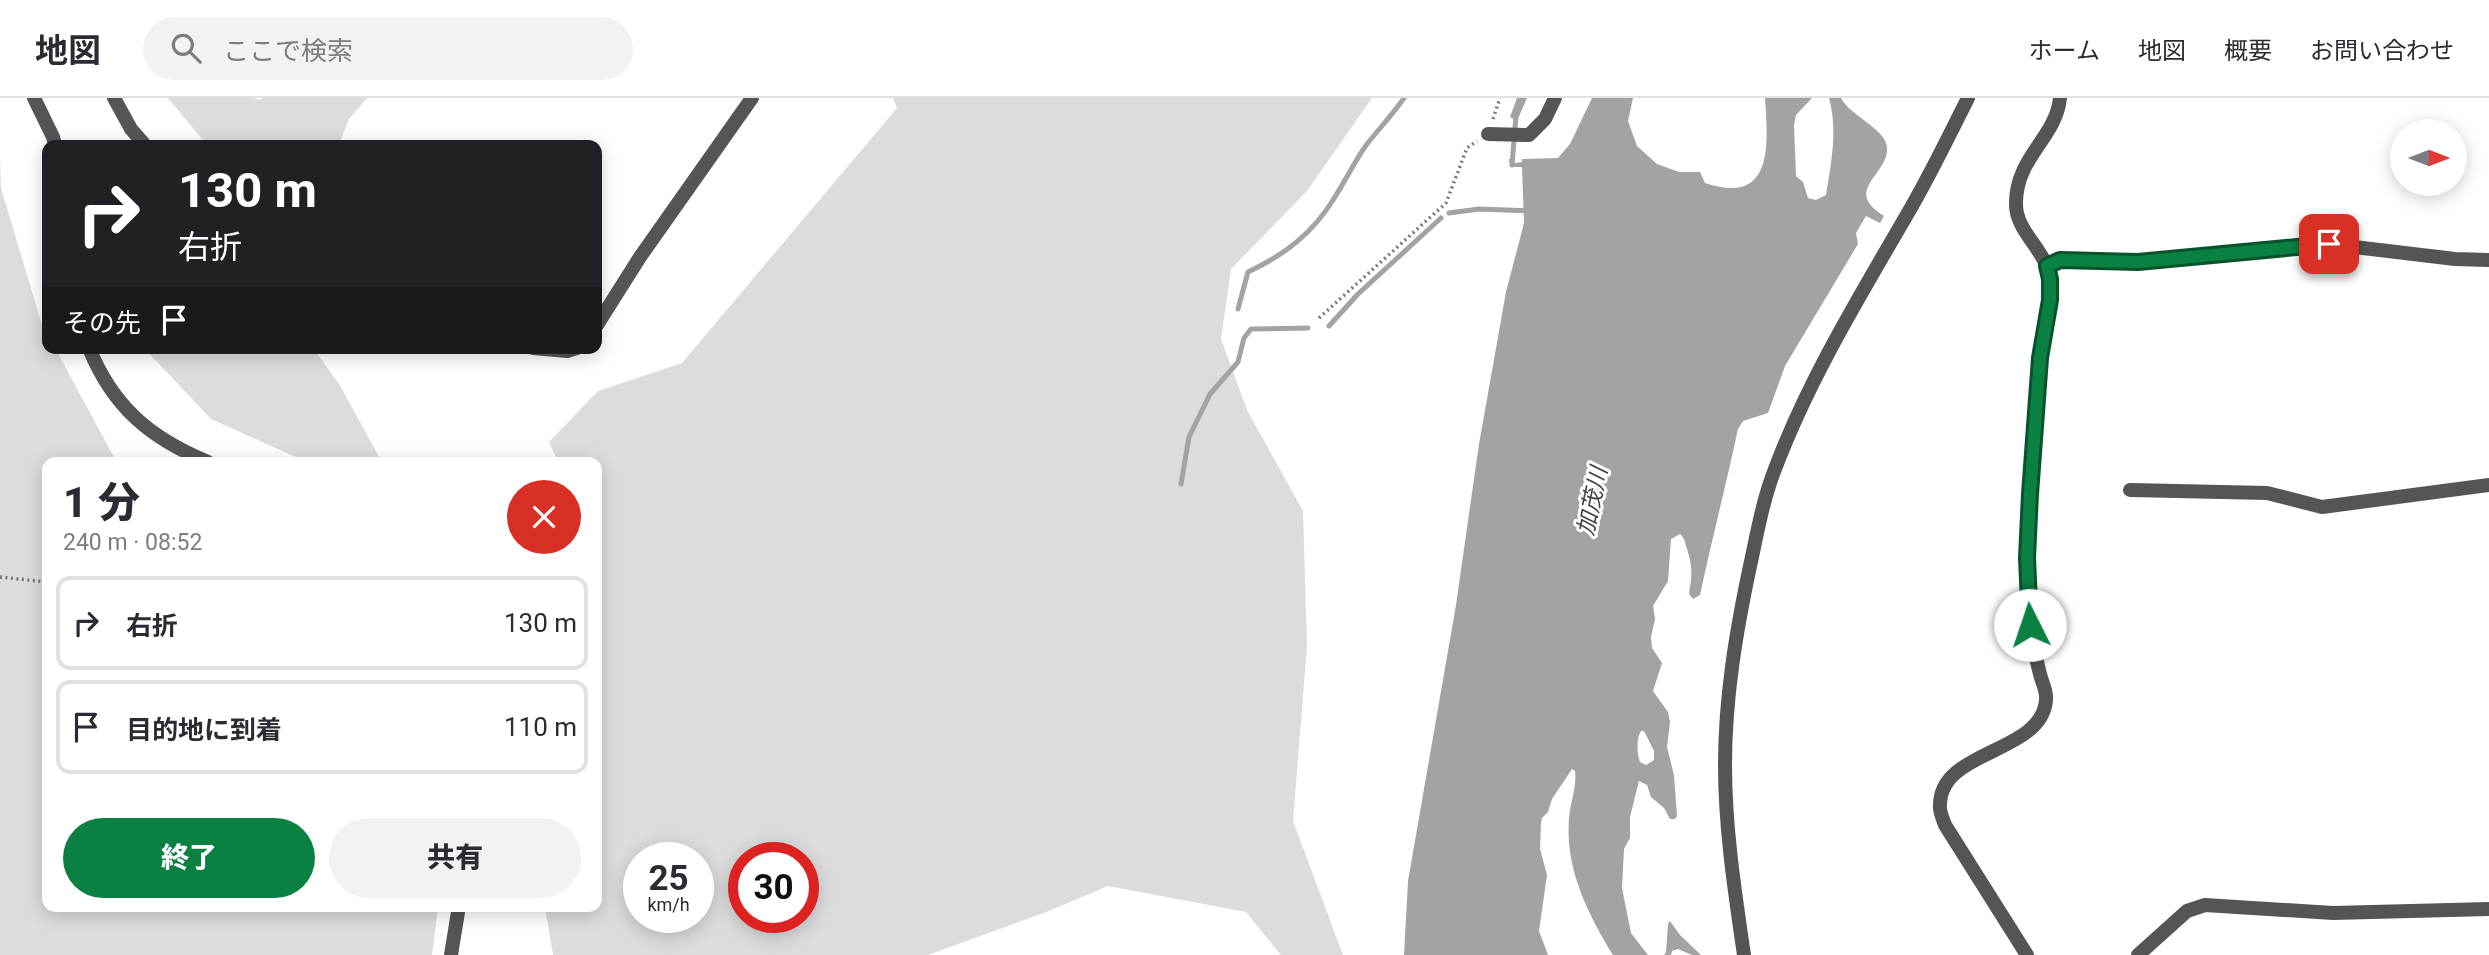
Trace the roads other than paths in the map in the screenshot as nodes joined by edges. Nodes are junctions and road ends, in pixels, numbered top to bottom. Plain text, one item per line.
1 (34, 98) edge
2 (114, 98) edge
3 (752, 98) edge
4 (1555, 98) edge
5 (1968, 98) edge
6 (2060, 98) edge
7 (1488, 134) road end
8 (54, 140) edge
9 (141, 140) edge
10 (2489, 260) edge
11 (2047, 266) junction
12 (602, 317) edge
13 (91, 354) edge
14 (196, 457) edge
15 (2489, 485) edge
16 (2130, 490) dead end
17 (2489, 909) edge
18 (458, 912) edge
19 (451, 955) edge
20 (1744, 955) edge
21 (2027, 955) edge
22 (2138, 955) edge

1 - 8 street
2 - 9 street
3 - 12 street
4 - 7 street
5 - 20 street
6 - 11 street
10 - 11 street
11 - 21 street
13 - 14 street
15 - 16 street
17 - 22 street
18 - 19 street

